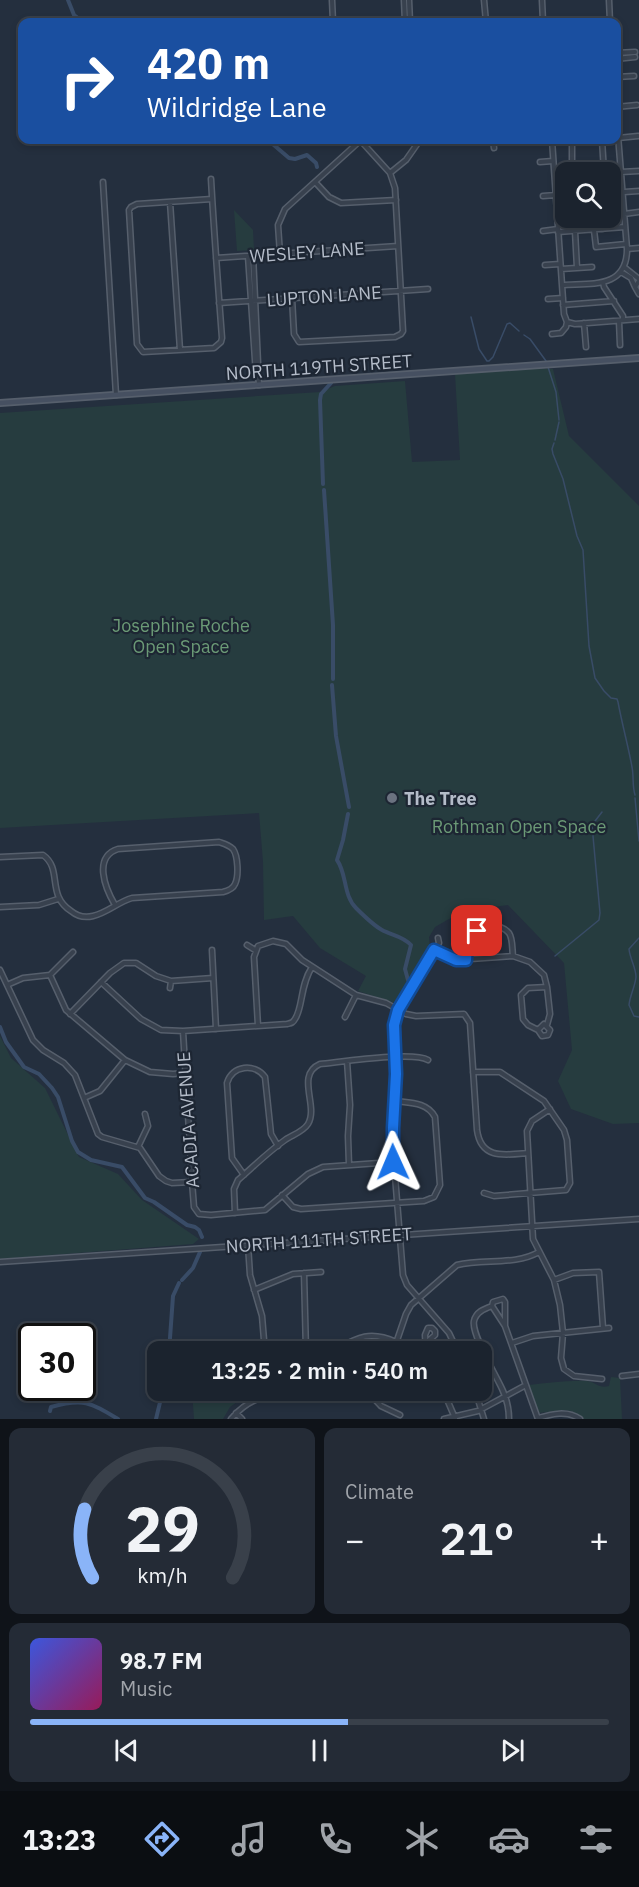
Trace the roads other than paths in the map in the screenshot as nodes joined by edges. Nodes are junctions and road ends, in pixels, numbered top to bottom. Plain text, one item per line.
1 (332, 0) edge
2 (404, 0) edge
3 (409, 0) edge
4 (484, 0) edge
5 (543, 0) edge
6 (609, 0) edge
7 (333, 18) edge
8 (405, 18) edge
9 (411, 18) edge
10 (486, 18) edge
11 (543, 18) edge
12 (610, 18) edge
13 (621, 54) edge
14 (621, 58) edge
15 (634, 76) dead end
16 (621, 77) edge
17 (637, 105) dead end
18 (621, 107) edge
19 (638, 136) edge
20 (621, 138) edge
21 (356, 144) edge
22 (364, 144) edge
23 (417, 144) edge
24 (494, 144) edge
25 (552, 144) edge
26 (572, 144) edge
27 (602, 144) edge
28 (619, 144) edge
29 (494, 148) dead end
30 (553, 161) junction
31 (540, 162) dead end
32 (572, 162) edge
33 (603, 162) edge
34 (620, 162) edge
35 (639, 171) edge
36 (621, 172) joint
37 (390, 173) junction
38 (211, 178) dead end
39 (103, 182) dead end
40 (315, 182) junction
41 (555, 184) edge
42 (639, 191) edge
43 (622, 192) junction
44 (543, 196) dead end
45 (555, 196) edge
46 (212, 199) junction
47 (396, 200) junction
48 (170, 202) junction
49 (624, 212) junction
50 (639, 212) edge
51 (625, 227) junction
52 (558, 228) edge
53 (603, 229) joint
54 (594, 230) junction
55 (543, 231) dead end
56 (558, 231) junction
57 (575, 231) junction
58 (398, 246) junction
59 (627, 247) junction
60 (639, 248) edge
61 (280, 254) junction
62 (250, 255) junction
63 (216, 258) junction
64 (545, 265) dead end
65 (561, 266) junction
66 (592, 267) dead end
67 (577, 268) junction
68 (623, 270) junction
69 (639, 280) edge
70 (603, 282) junction
71 (562, 285) junction
72 (635, 287) junction
73 (428, 289) dead end
74 (401, 291) junction
75 (639, 294) edge
76 (291, 298) junction
77 (563, 298) junction
78 (548, 299) dead end
79 (253, 301) junction
80 (614, 301) junction
81 (219, 303) junction
82 (563, 305) junction
83 (639, 319) edge
84 (621, 320) junction
85 (567, 322) junction
86 (584, 323) junction
87 (552, 333) dead end
88 (620, 345) dead end
89 (586, 347) dead end
90 (180, 350) junction
91 (639, 358) edge
92 (259, 382) junction
93 (116, 395) junction
94 (0, 403) edge
95 (0, 857) edge
96 (58, 899) junction
97 (115, 905) junction
98 (0, 907) edge
99 (438, 938) dead end
100 (247, 945) dead end
101 (212, 950) dead end
102 (255, 950) junction
103 (434, 950) junction
104 (73, 952) dead end
105 (513, 956) junction
106 (466, 960) junction
107 (312, 967) junction
108 (0, 970) edge
109 (50, 975) junction
110 (213, 978) junction
111 (171, 981) junction
112 (101, 982) junction
113 (7, 985) junction
114 (548, 987) junction
115 (170, 988) dead end
116 (356, 995) junction
117 (398, 1010) junction
118 (70, 1014) junction
119 (345, 1017) dead end
120 (547, 1025) junction
121 (258, 1026) junction
122 (216, 1029) junction
123 (538, 1030) junction
124 (183, 1031) junction
125 (395, 1058) junction
126 (125, 1059) junction
127 (428, 1060) dead end
128 (348, 1061) junction
129 (473, 1072) junction
130 (185, 1073) junction
131 (84, 1098) junction
132 (395, 1101) junction
133 (550, 1109) junction
134 (145, 1114) dead end
135 (278, 1146) junction
136 (138, 1147) junction
137 (528, 1154) junction
138 (393, 1162) junction
139 (349, 1166) junction
140 (244, 1175) junction
141 (192, 1182) junction
142 (484, 1193) dead end
143 (530, 1194) junction
144 (282, 1195) junction
145 (397, 1203) junction
146 (235, 1213) junction
147 (639, 1219) edge
148 (531, 1226) junction
149 (399, 1235) junction
150 (248, 1245) junction
151 (539, 1252) junction
152 (0, 1262) edge
153 (321, 1272) dead end
154 (304, 1273) junction
155 (554, 1280) junction
156 (254, 1290) junction
157 (418, 1298) junction
158 (492, 1306) junction
159 (506, 1326) junction
160 (603, 1328) junction
161 (609, 1328) dead end
162 (563, 1334) junction
163 (264, 1341) edge
164 (306, 1341) edge
165 (353, 1341) edge
166 (393, 1341) edge
167 (396, 1341) edge
168 (453, 1341) edge
169 (512, 1343) junction
170 (639, 1374) edge
171 (622, 1376) dead end
172 (602, 1379) dead end
173 (526, 1385) junction
174 (505, 1396) junction
175 (250, 1401) edge
176 (376, 1401) edge
177 (448, 1401) edge
178 (479, 1401) edge
179 (482, 1408) junction
180 (236, 1413) junction
181 (400, 1415) dead end
182 (455, 1418) edge
183 (231, 1419) edge
184 (242, 1419) edge
185 (444, 1419) edge
186 (484, 1419) edge
187 (509, 1419) edge
188 (538, 1419) edge
189 (580, 1419) edge

1 - 7 street
2 - 8 street
3 - 9 street
4 - 10 street
5 - 11 street
6 - 12 street
13 - 14 street
15 - 16 street
17 - 18 street
19 - 20 street
21 - 40 street
22 - 37 street
23 - 37 street
24 - 29 street
25 - 30 street
26 - 32 street
27 - 33 street
28 - 34 street
30 - 31 street
30 - 41 street
35 - 36 street
36 - 43 street
37 - 47 street
38 - 46 street
39 - 93 street
40 - 47 street
40 - 61 street
42 - 43 street
43 - 49 street
44 - 45 street
46 - 48 street
46 - 63 street
47 - 58 street
48 - 90 street
48 - 90 street
49 - 50 street
49 - 51 street
51 - 53 street
51 - 59 street
52 - 56 street
53 - 54 street
54 - 57 street
54 - 59 street
55 - 56 street
56 - 57 street
56 - 65 street
57 - 67 street
58 - 61 street, WESLEY LANE
58 - 74 street
59 - 60 street
59 - 68 street
61 - 62 street, WESLEY LANE
62 - 63 street, WESLEY LANE
62 - 79 street
63 - 81 street
64 - 65 street
65 - 67 street
65 - 71 street
66 - 67 street
68 - 69 street
68 - 70 street
68 - 72 street
69 - 72 street
70 - 71 street
70 - 80 street
71 - 77 street
72 - 75 street
73 - 74 street, LUPTON LANE
74 - 76 street, LUPTON LANE
74 - 76 street
76 - 79 street, LUPTON LANE
77 - 78 street
77 - 82 street
79 - 81 street, LUPTON LANE
79 - 92 street
80 - 82 street
80 - 84 street
81 - 90 street
82 - 85 street
83 - 84 street
84 - 86 street
84 - 88 street
85 - 86 street
85 - 87 street
86 - 89 street
91 - 92 street, NORTH 119TH STREET
92 - 93 street, NORTH 119TH STREET
93 - 94 street, NORTH 119TH STREET
95 - 96 street
96 - 97 street
96 - 98 street
97 - 97 street
99 - 103 street
100 - 102 street
101 - 110 street
102 - 107 street
102 - 121 street
103 - 106 street
103 - 117 street
104 - 109 street
105 - 106 street
105 - 106 street
105 - 114 street
107 - 116 street
107 - 121 street
108 - 113 street
109 - 113 street
109 - 118 street
110 - 111 street
110 - 122 street
111 - 112 street
111 - 115 street
112 - 118 street
112 - 124 street
113 - 131 street
114 - 120 street
114 - 123 street
116 - 117 street
116 - 119 street
117 - 125 street
117 - 129 street
118 - 126 street
120 - 123 street
120 - 123 street
121 - 122 street
122 - 124 street
124 - 130 street, ACADIA AVENUE
125 - 127 street
125 - 128 street
125 - 132 street
126 - 130 street
126 - 131 street
128 - 135 street
128 - 139 street
129 - 133 street
129 - 137 street
130 - 141 street, ACADIA AVENUE
131 - 136 street
132 - 138 street
132 - 145 street
133 - 137 street
133 - 143 street
134 - 136 street
135 - 140 street
135 - 140 street
136 - 141 street
137 - 143 street
138 - 139 street, ACADIA AVENUE
138 - 145 street
139 - 144 street, ACADIA AVENUE
140 - 146 street
141 - 146 street, ACADIA AVENUE
142 - 143 street
143 - 148 street
144 - 145 street
144 - 146 street, ACADIA AVENUE
145 - 149 street
147 - 148 street, NORTH 111TH STREET
148 - 149 street, NORTH 111TH STREET
148 - 151 street
149 - 150 street, NORTH 111TH STREET
149 - 157 street
150 - 152 street, NORTH 111TH STREET
150 - 156 street
151 - 155 street
151 - 157 street
153 - 154 street
154 - 156 street
154 - 164 street
155 - 160 street
155 - 162 street
156 - 163 street
157 - 167 street
157 - 168 street
158 - 159 street
158 - 159 street
158 - 174 street
159 - 169 street
160 - 161 street
160 - 162 street
162 - 169 street
162 - 172 street
165 - 166 street
169 - 173 street
170 - 171 street
173 - 174 street
173 - 188 street
174 - 179 street
174 - 187 street
175 - 180 street
176 - 181 street
177 - 182 street
178 - 179 street
179 - 182 street
179 - 186 street
180 - 183 street
180 - 184 street
182 - 185 street
188 - 189 street

